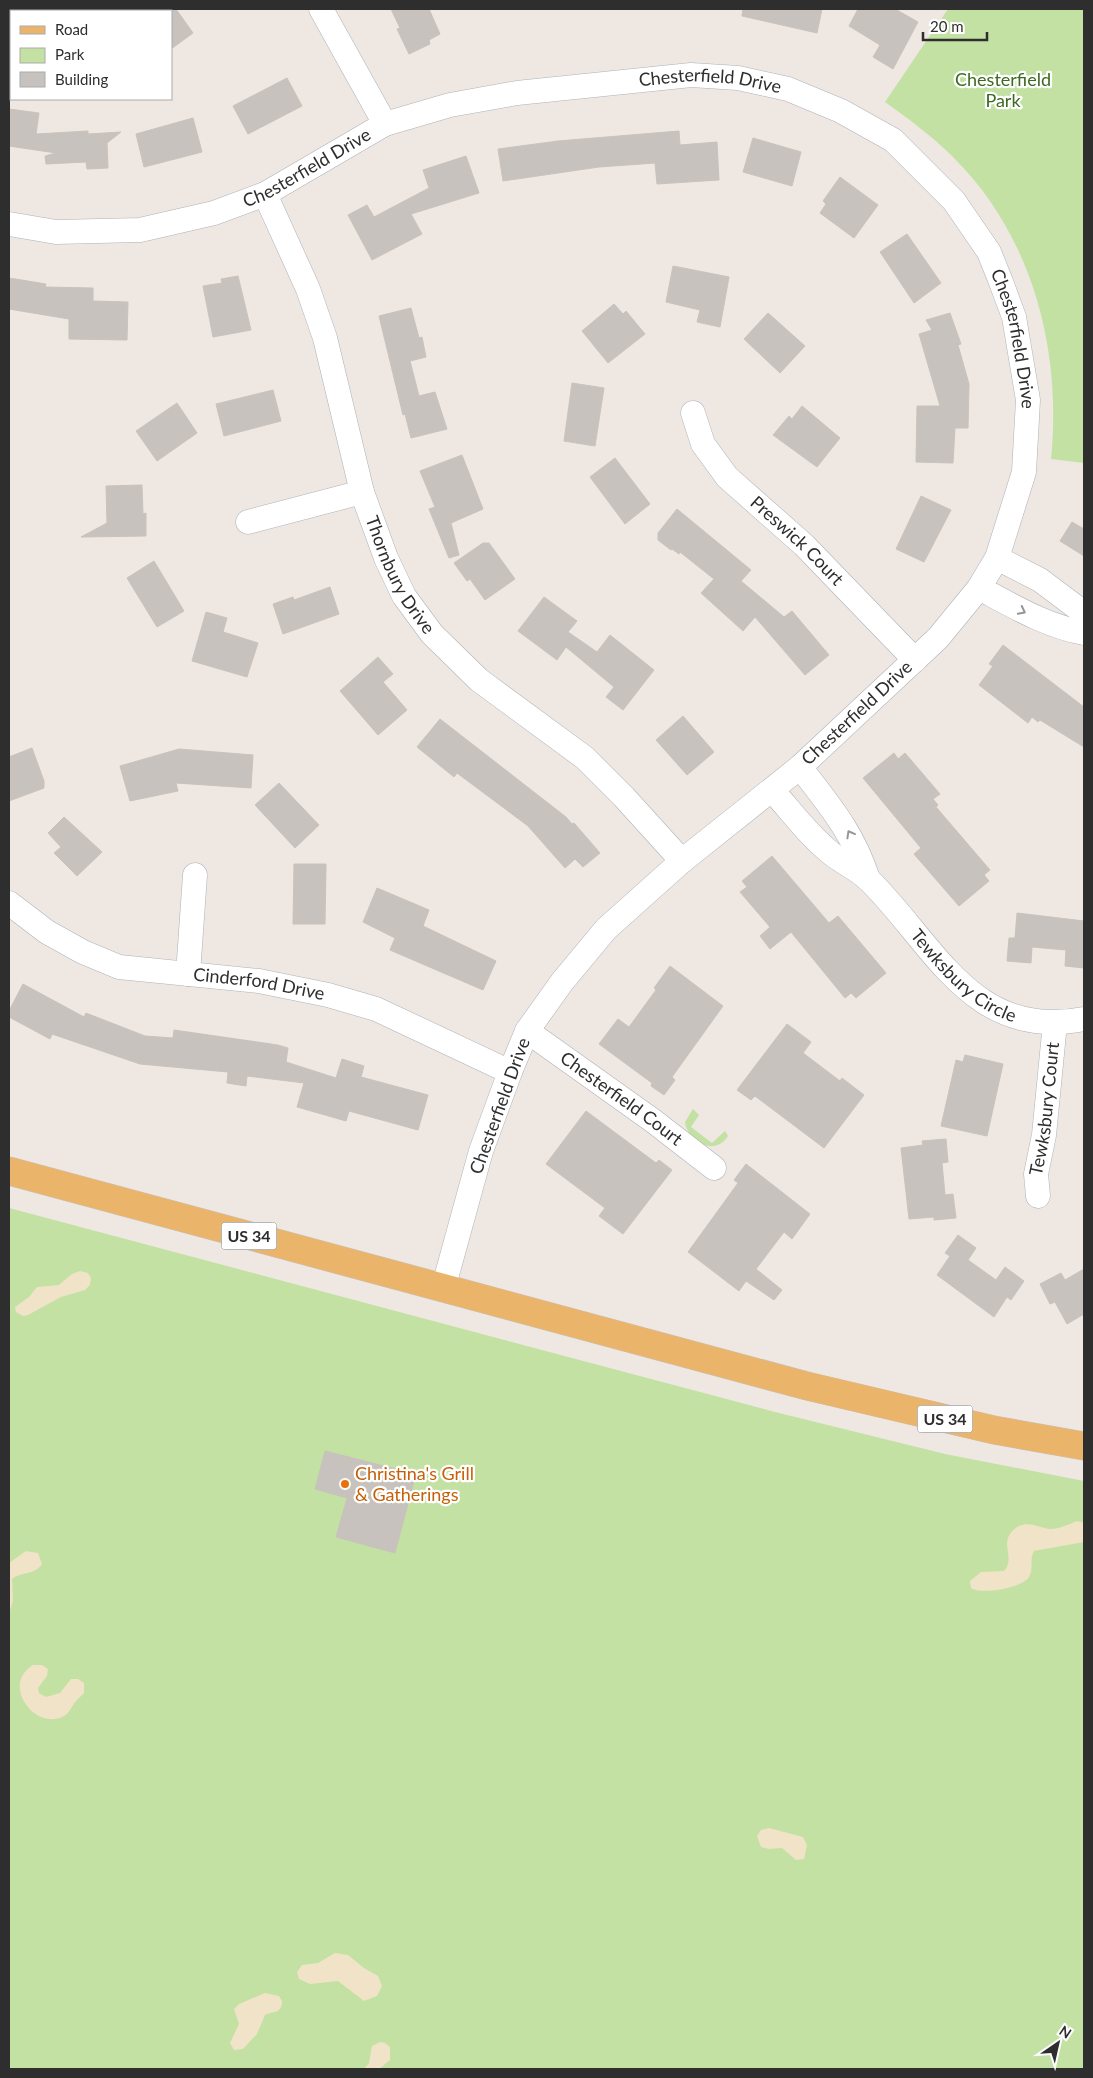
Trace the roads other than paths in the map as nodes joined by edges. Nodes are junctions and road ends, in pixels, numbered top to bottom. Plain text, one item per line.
1 (321, 9) edge
2 (385, 124) junction
3 (265, 194) junction
4 (9, 224) edge
5 (693, 413) dead end
6 (362, 492) junction
7 (248, 522) dead end
8 (997, 558) junction
9 (979, 588) junction
10 (1084, 613) edge
11 (1084, 633) edge
12 (915, 660) junction
13 (800, 766) junction
14 (772, 790) junction
15 (682, 861) junction
16 (195, 875) dead end
17 (868, 879) junction
18 (9, 904) edge
19 (188, 974) junction
20 (1084, 1019) edge
21 (1055, 1023) junction
22 (527, 1031) junction
23 (510, 1072) junction
24 (714, 1168) dead end
25 (9, 1171) edge
26 (1038, 1196) dead end
27 (443, 1289) junction
28 (1084, 1446) edge

1 - 2 street
2 - 3 street, Chesterfield Drive
2 - 8 street, Chesterfield Drive
3 - 4 street, Chesterfield Drive
3 - 6 street, Thornbury Drive
5 - 12 street, Preswick Court
6 - 7 street
6 - 15 street, Thornbury Drive
8 - 9 street, Chesterfield Drive
8 - 10 street
9 -> 11 street
9 - 12 street, Chesterfield Drive
12 - 13 street, Chesterfield Drive
13 - 14 street, Chesterfield Drive
17 -> 13 street, Tewksbury Circle
14 - 15 street, Chesterfield Drive
14 - 17 street, Tewksbury Circle
15 - 22 street, Chesterfield Drive
16 - 19 street
17 - 21 street, Tewksbury Circle
18 - 19 street, Cinderford Drive
19 - 23 street, Cinderford Drive
20 - 21 street, Tewksbury Circle
21 - 26 street, Tewksbury Court
22 - 23 street, Chesterfield Drive
22 - 24 street, Chesterfield Court
23 - 27 street, Chesterfield Drive
25 - 27 main road, US 34
27 - 28 main road, US 34

